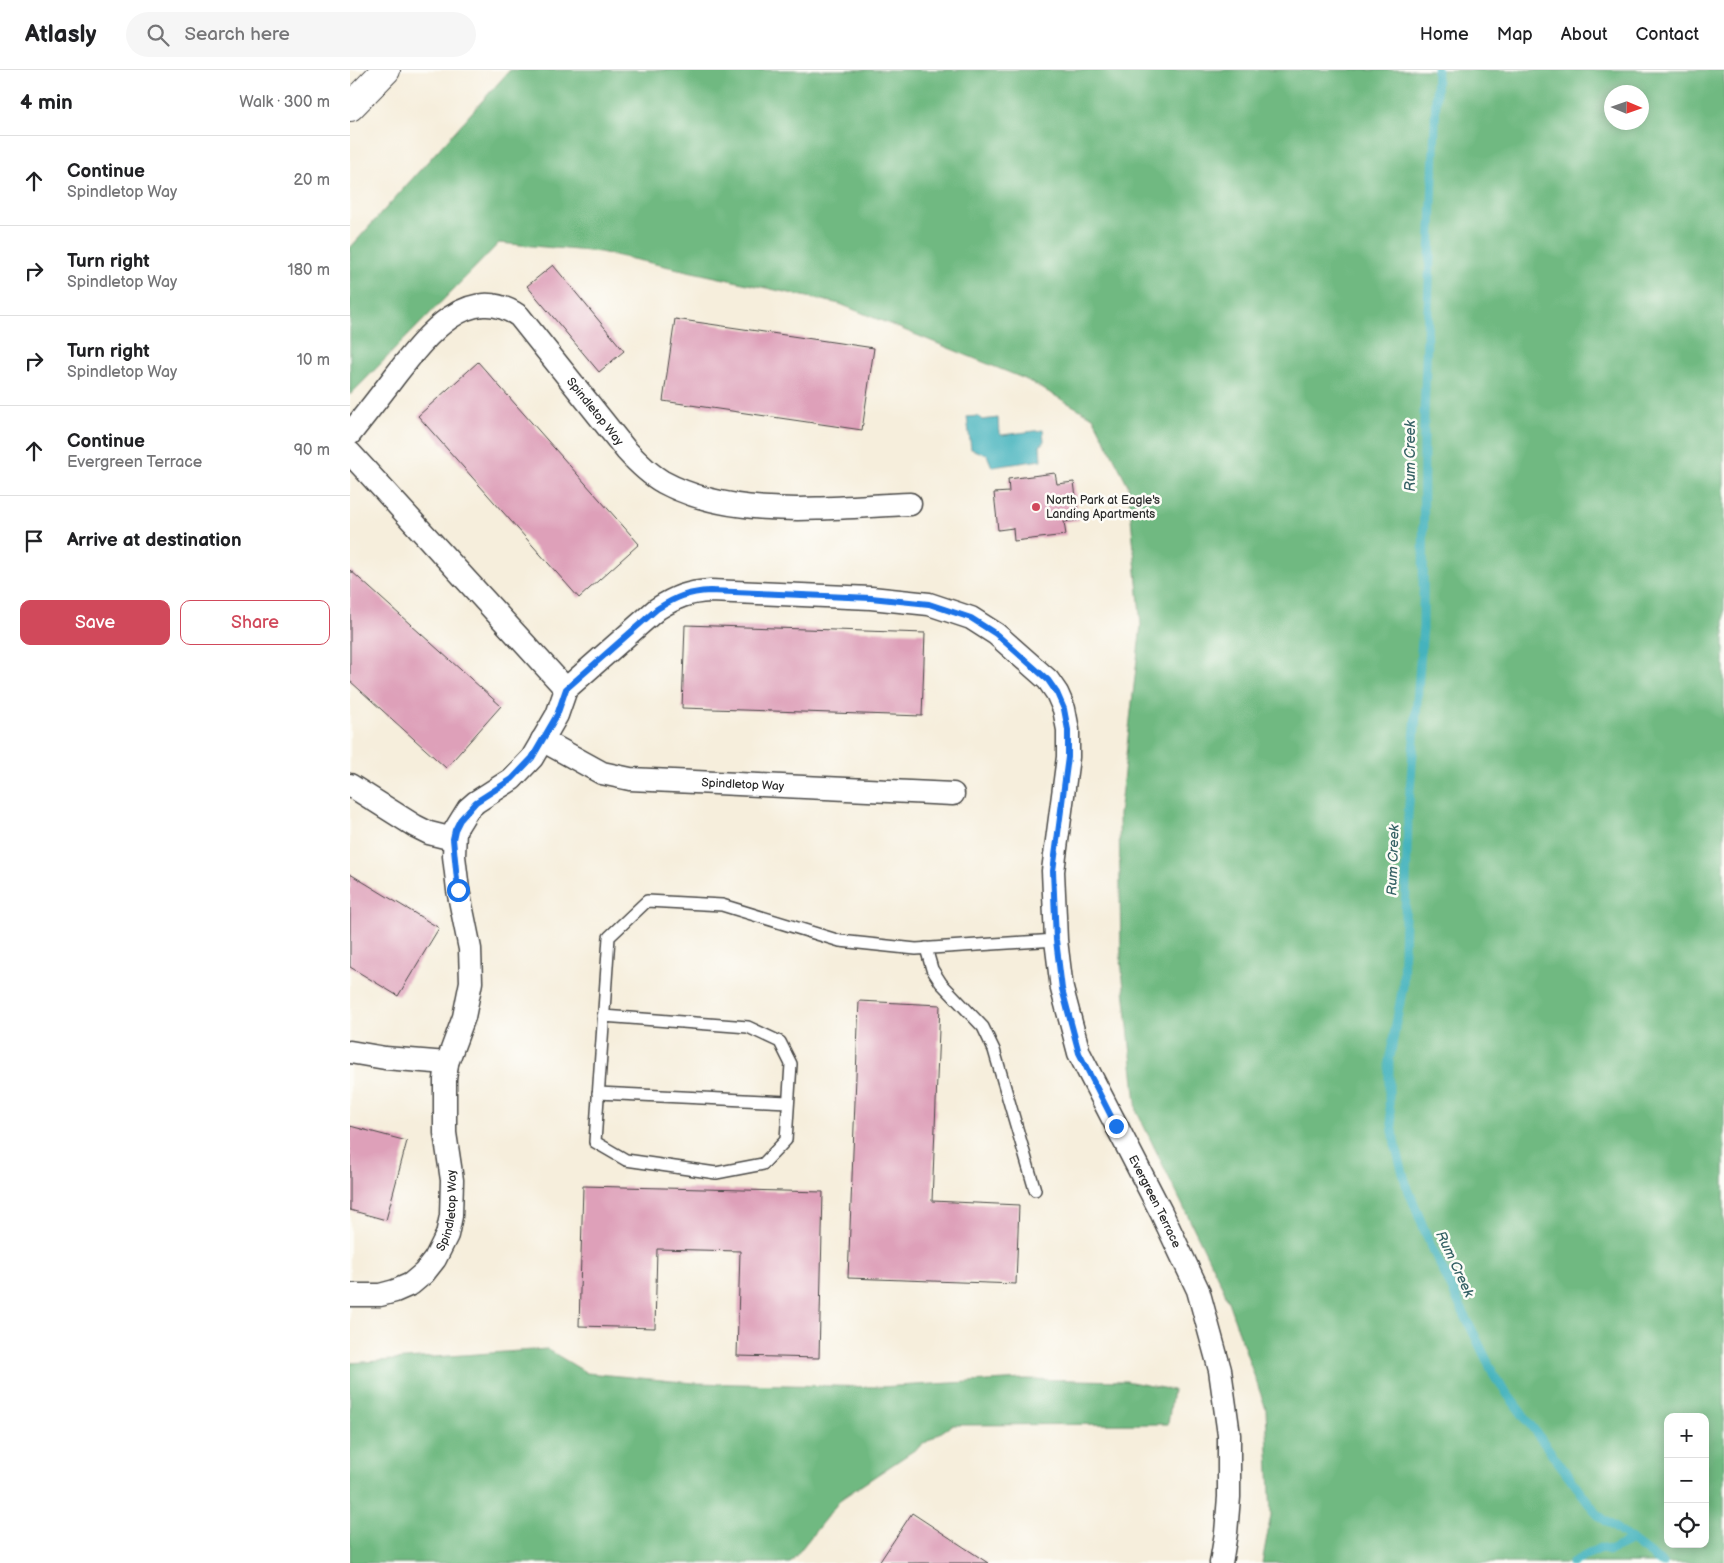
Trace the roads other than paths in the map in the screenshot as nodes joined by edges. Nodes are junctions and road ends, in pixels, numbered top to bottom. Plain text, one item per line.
1 (386, 70) edge
2 (350, 107) edge
3 (350, 434) edge
4 (350, 453) edge
5 (910, 504) dead end
6 (566, 689) junction
7 (542, 740) junction
8 (350, 785) edge
9 (953, 794) dead end
10 (453, 839) junction
11 (1056, 940) junction
12 (926, 948) junction
13 (604, 1016) junction
14 (350, 1052) edge
15 (447, 1063) junction
16 (598, 1093) junction
17 (788, 1102) junction
18 (1035, 1190) dead end
19 (350, 1295) edge
20 (1221, 1563) edge

1 - 2 highway
3 - 5 street, Spindletop Way
4 - 6 street
6 - 7 street
6 - 11 street, Evergreen Terrace
7 - 9 street, Spindletop Way
7 - 10 street
8 - 10 street
10 - 15 street, Spindletop Way
11 - 12 lane
11 - 20 street, Evergreen Terrace
12 - 13 lane
12 - 18 lane
13 - 16 lane
13 - 17 lane
14 - 15 street
15 - 19 street, Spindletop Way
16 - 17 lane
16 - 17 lane

